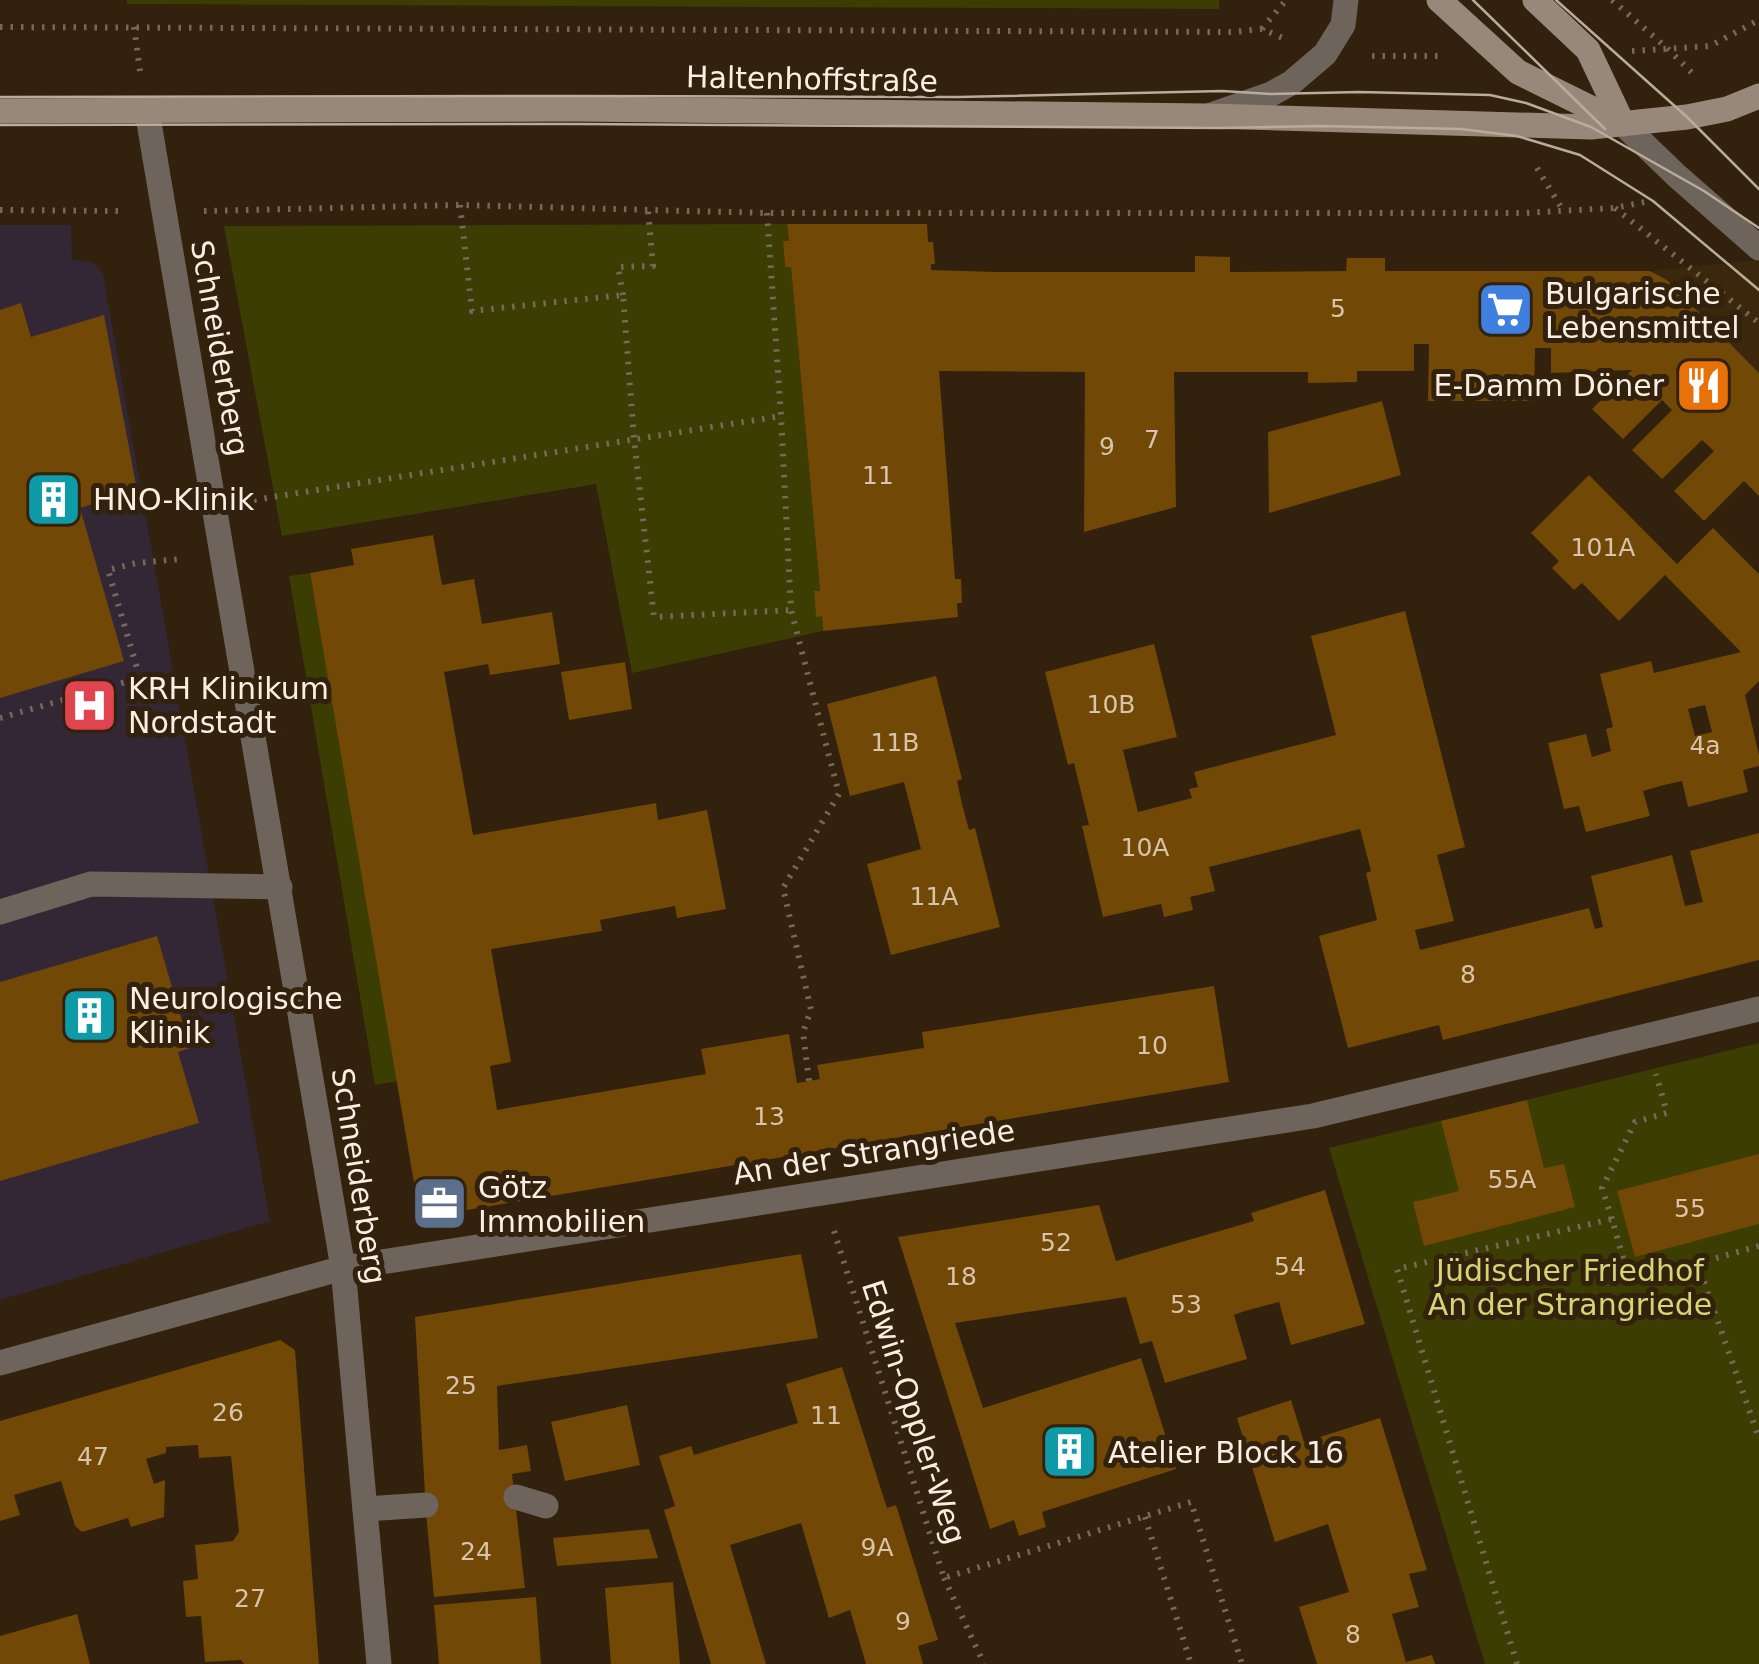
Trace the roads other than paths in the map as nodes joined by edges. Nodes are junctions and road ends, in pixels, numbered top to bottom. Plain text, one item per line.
1 (1346, 0) edge
2 (1440, 0) edge
3 (1535, 0) edge
4 (1759, 96) edge
5 (0, 110) edge
6 (147, 111) junction
7 (1208, 116) junction
8 (1622, 124) junction
9 (1759, 248) edge
10 (280, 887) junction
11 (0, 912) edge
12 (1759, 1009) edge
13 (343, 1268) junction
14 (0, 1363) edge
15 (516, 1497) dead end
16 (426, 1505) dead end
17 (546, 1506) dead end
18 (365, 1509) junction
19 (379, 1664) edge

1 - 7 street
2 - 8 street
3 - 8 street
4 - 8 street, Haltenhoffstraße
5 - 6 street, Haltenhoffstraße
6 - 7 street, Haltenhoffstraße
6 - 10 street, Schneiderberg
7 - 8 street, Haltenhoffstraße
8 - 9 street
10 - 11 street
10 - 13 street, Schneiderberg
12 - 13 street, An der Strangriede
13 - 14 street, An der Strangriede
13 - 18 street, Schneiderberg
15 - 17 street
16 - 18 street
18 - 19 street, Schneiderberg

